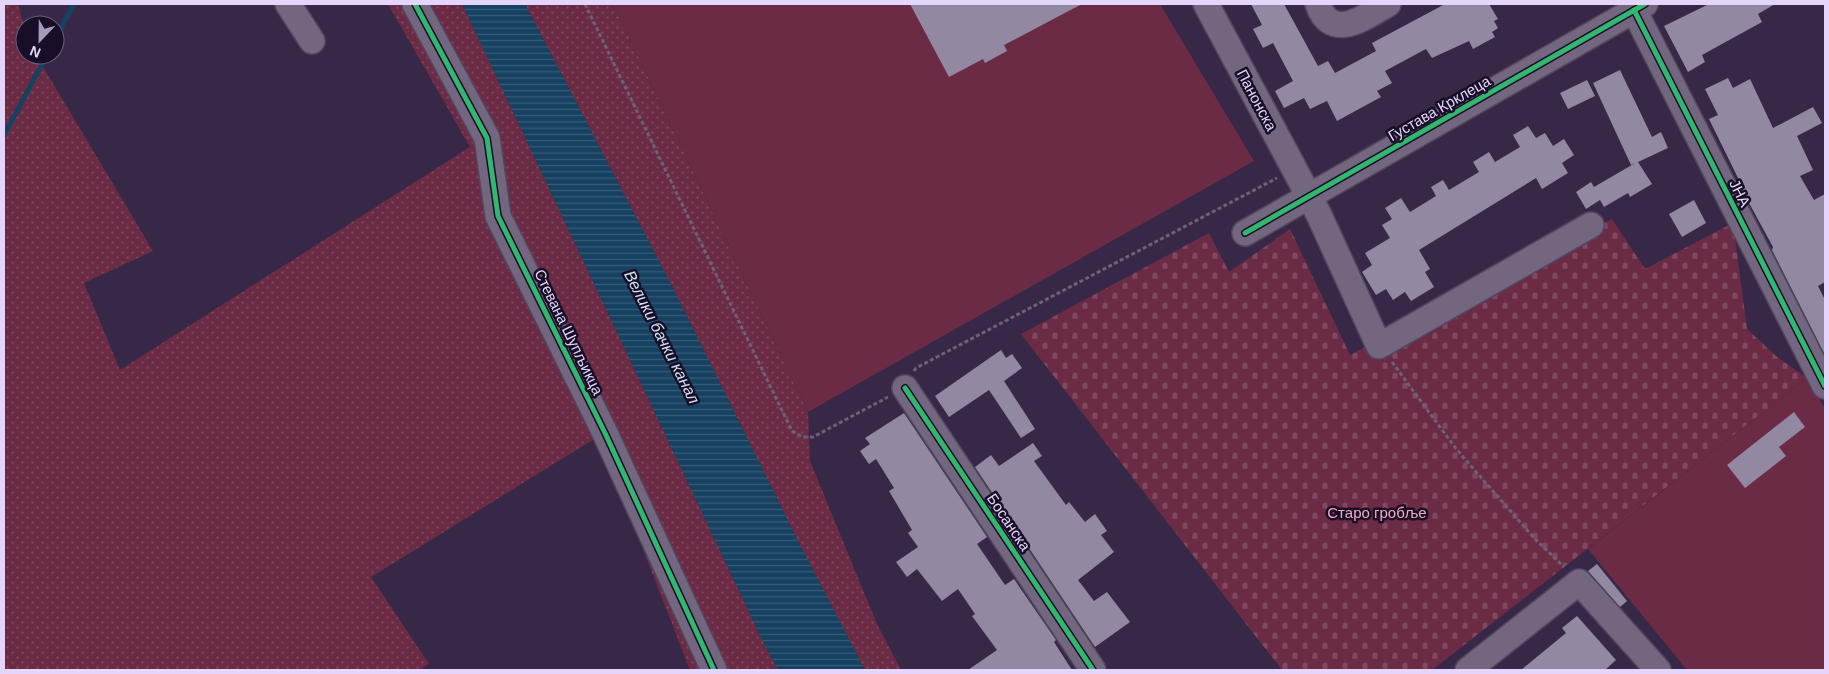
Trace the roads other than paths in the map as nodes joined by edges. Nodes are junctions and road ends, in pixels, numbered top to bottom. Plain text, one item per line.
1 (288, 4) edge
2 (415, 4) edge
3 (1206, 4) edge
4 (1318, 4) edge
5 (1388, 4) edge
6 (1640, 7) edge
7 (312, 40) dead end
8 (1310, 196) junction
9 (1591, 225) dead end
10 (1245, 233) dead end
11 (1825, 386) edge
12 (905, 388) road end
13 (714, 670) edge
14 (1093, 670) edge
15 (1468, 670) edge
16 (1658, 670) edge

1 - 7 street
2 - 13 street, Стевана Шупљикца
3 - 8 street, Панонска
4 - 5 street
6 - 8 street, Густава Крклеца
6 - 11 street, ЈНА
8 - 9 street, Панонска
8 - 10 street, Густава Крклеца
12 - 14 street, Босанска
15 - 16 street

